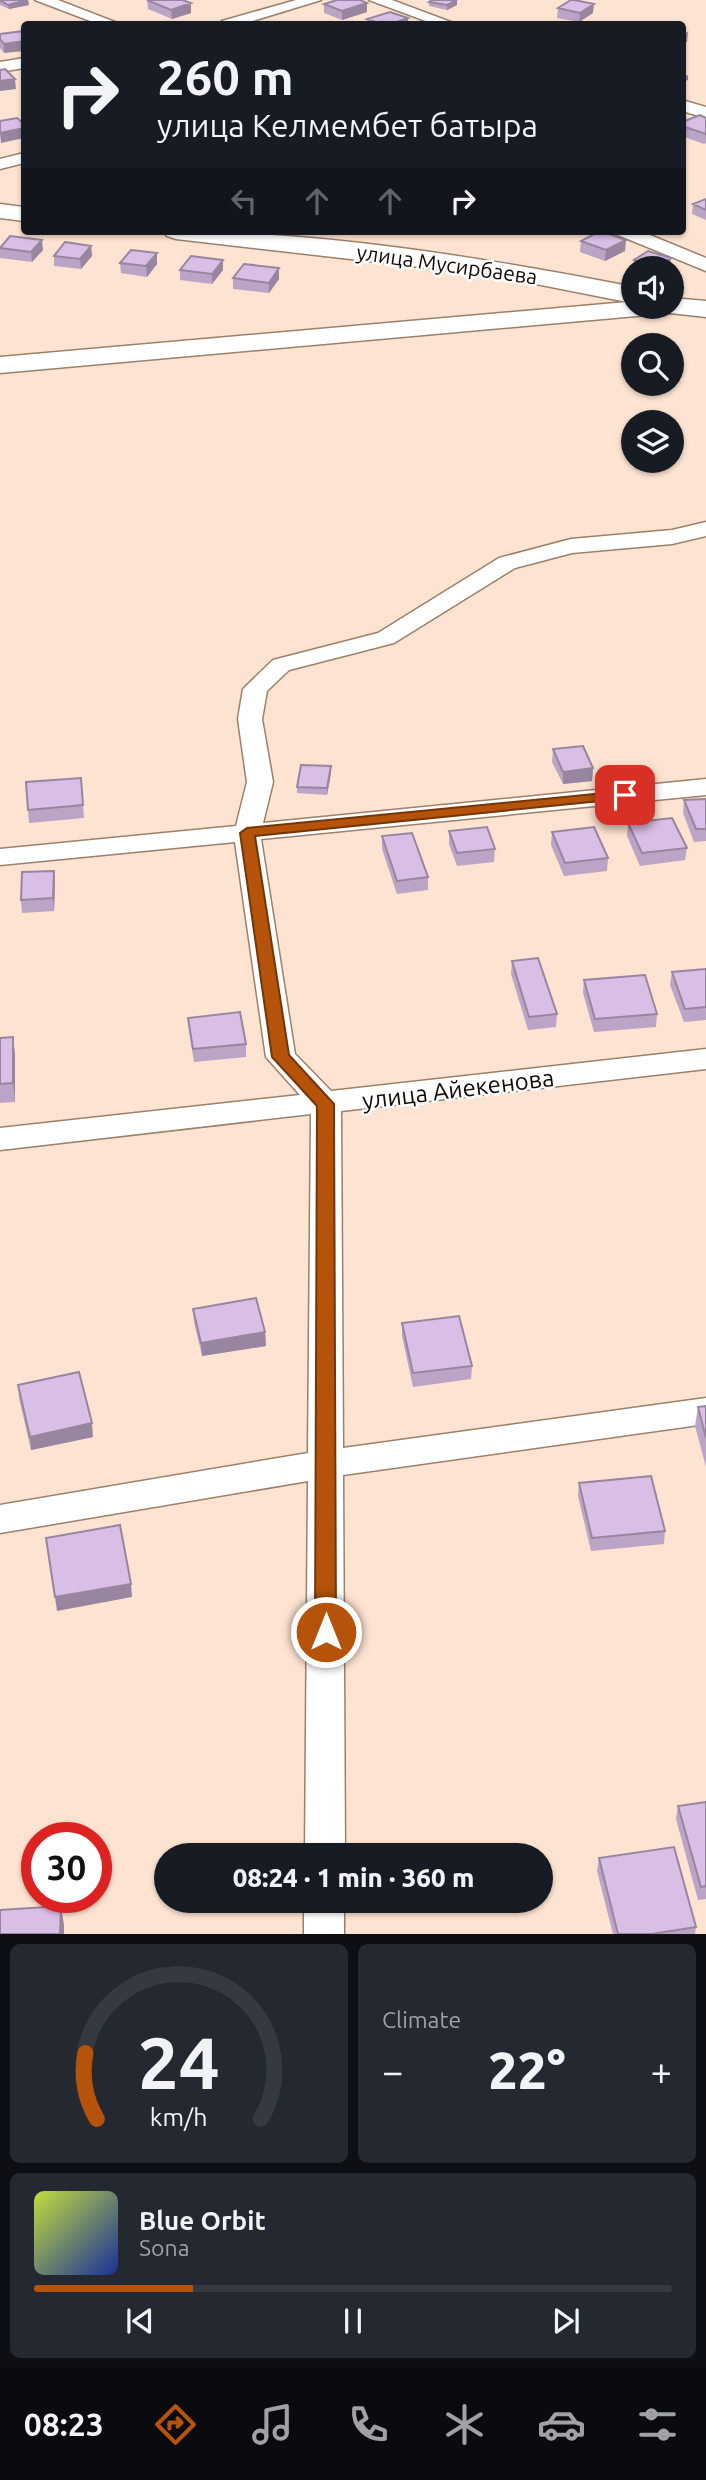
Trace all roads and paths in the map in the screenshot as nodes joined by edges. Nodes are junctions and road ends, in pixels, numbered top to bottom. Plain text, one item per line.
1 (43, 0) edge
2 (313, 0) edge
3 (377, 0) edge
4 (103, 21) edge
5 (239, 21) edge
6 (439, 21) edge
7 (21, 64) edge
8 (0, 67) edge
9 (686, 106) edge
10 (706, 113) edge
11 (21, 159) edge
12 (0, 163) edge
13 (0, 211) edge
14 (21, 214) edge
15 (211, 235) edge
16 (634, 235) edge
17 (706, 265) edge
18 (621, 292) edge
19 (621, 311) edge
20 (0, 365) edge
21 (706, 528) edge
22 (706, 787) edge
23 (247, 833) junction
24 (0, 857) edge
25 (706, 1059) edge
26 (326, 1104) junction
27 (0, 1139) edge
28 (706, 1411) edge
29 (327, 1464) junction
30 (0, 1519) edge
31 (325, 1843) edge
32 (324, 1913) edge
33 (324, 1934) edge

1 - 4 street
2 - 5 street
3 - 6 street
7 - 8 street
9 - 10 street
11 - 12 street
13 - 14 main road
15 - 18 main road, улица Мусирбаева
16 - 17 street
19 - 20 main road
21 - 23 street
22 - 23 street
23 - 24 street
23 - 26 street
25 - 26 street, улица Айекенова
26 - 27 street, улица Айекенова
26 - 29 street
28 - 29 street
29 - 30 street
29 - 31 street
32 - 33 street

